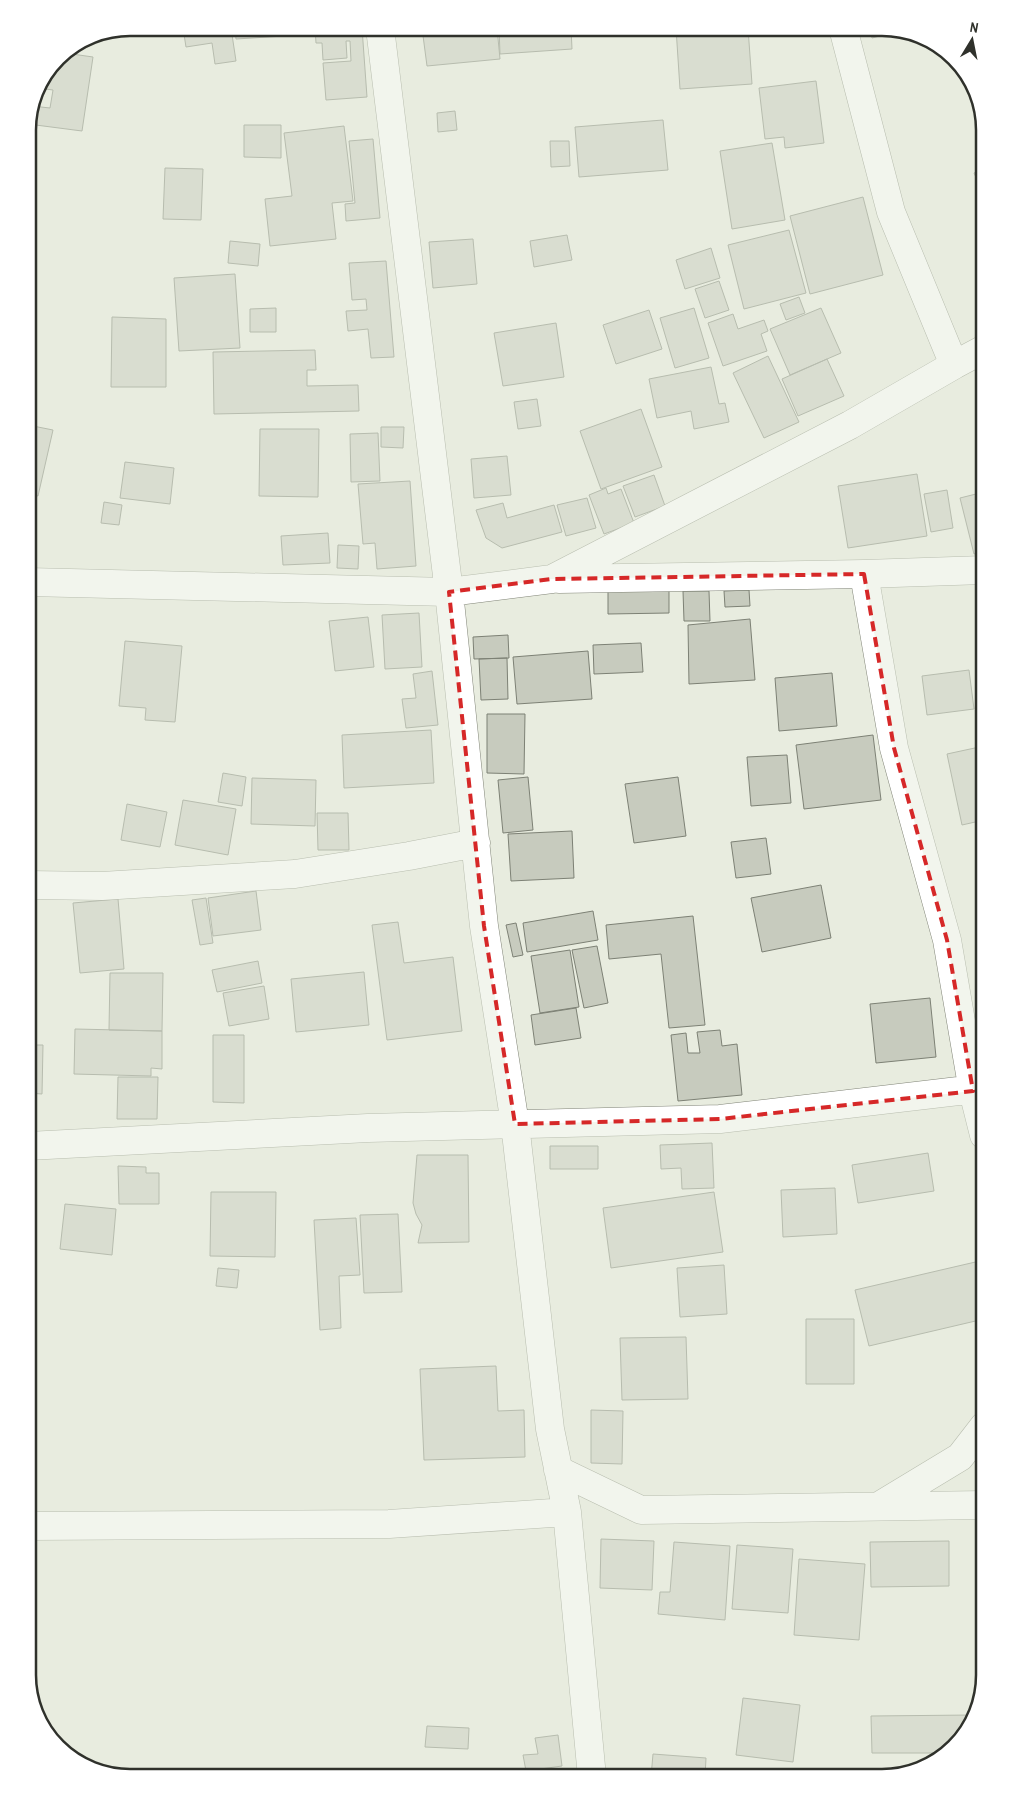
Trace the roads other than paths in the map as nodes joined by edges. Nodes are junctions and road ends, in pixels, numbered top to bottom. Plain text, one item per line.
1 (381, 36) edge
2 (845, 36) edge
3 (976, 353) edge
4 (954, 365) junction
5 (976, 570) edge
6 (864, 574) junction
7 (552, 579) junction
8 (36, 582) edge
9 (449, 592) junction
10 (476, 843) junction
11 (36, 885) edge
12 (976, 1076) edge
13 (976, 1090) edge
14 (515, 1124) junction
15 (36, 1146) edge
16 (976, 1436) edge
17 (558, 1470) junction
18 (976, 1505) edge
19 (878, 1506) junction
20 (567, 1512) junction
21 (36, 1526) edge
22 (591, 1769) edge

1 - 9 street
2 - 4 street
3 - 4 street
4 - 7 street
5 - 6 street
6 - 7 street
6 - 12 street
7 - 9 street
8 - 9 street
9 - 10 street
10 - 11 street
10 - 14 street
13 - 14 street
14 - 15 street
14 - 17 street
16 - 19 street
17 - 19 street
17 - 20 street
18 - 19 street
20 - 21 street
20 - 22 street

